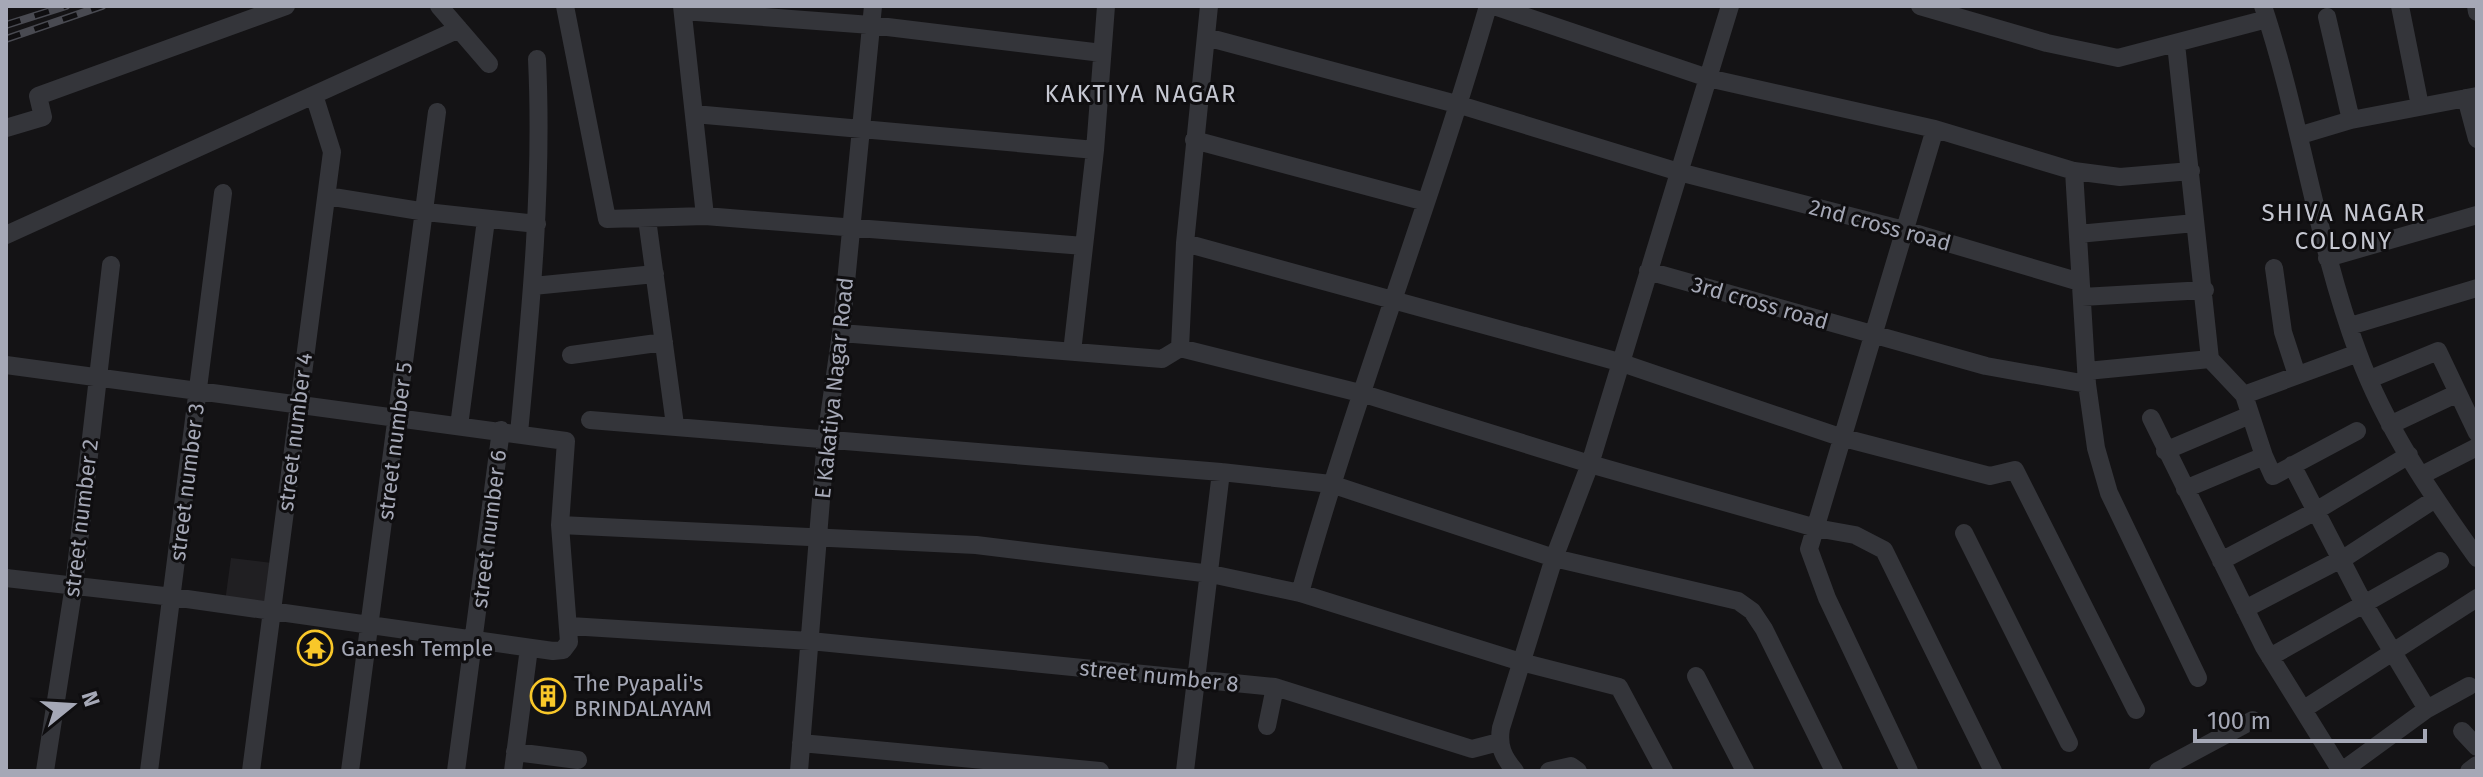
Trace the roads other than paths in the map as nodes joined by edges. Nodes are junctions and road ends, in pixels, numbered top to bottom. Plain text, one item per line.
1 (286, 6) edge
2 (439, 6) edge
3 (565, 6) edge
4 (1106, 6) edge
5 (1209, 6) edge
6 (1491, 6) edge
7 (1730, 6) edge
8 (1920, 6) edge
9 (2400, 6) edge
10 (682, 8) edge
11 (2265, 12) edge
12 (872, 15) edge
13 (2327, 17) dead end
14 (459, 29) junction
15 (1206, 37) junction
16 (2176, 44) junction
17 (1102, 53) junction
18 (537, 59) dead end
19 (489, 64) dead end
20 (1708, 78) junction
21 (314, 95) junction
22 (2472, 97) edge
23 (1460, 105) junction
24 (2420, 106) junction
25 (437, 112) dead end
26 (694, 114) junction
27 (2351, 120) junction
28 (6, 128) edge
29 (1935, 129) junction
30 (862, 130) junction
31 (2301, 135) junction
32 (2477, 139) edge
33 (1194, 140) junction
34 (1095, 150) junction
35 (2074, 171) junction
36 (2191, 171) junction
37 (1679, 172) junction
38 (223, 193) dead end
39 (327, 196) junction
40 (1426, 202) junction
41 (426, 212) junction
42 (2477, 215) edge
43 (705, 216) junction
44 (647, 219) junction
45 (486, 220) junction
46 (2195, 223) junction
47 (537, 224) junction
48 (850, 227) junction
49 (1904, 230) junction
50 (2078, 234) junction
51 (6, 235) edge
52 (1185, 243) junction
53 (1084, 246) junction
54 (2327, 258) junction
55 (111, 265) dead end
56 (2274, 268) dead end
57 (1648, 271) junction
58 (655, 274) junction
59 (533, 286) junction
60 (2477, 288) edge
61 (2081, 290) junction
62 (2205, 290) junction
63 (1394, 301) junction
64 (2350, 326) junction
65 (841, 333) junction
66 (1872, 334) junction
67 (664, 342) junction
68 (1180, 348) junction
69 (1072, 352) junction
70 (2358, 353) junction
71 (571, 355) dead end
72 (2210, 359) junction
73 (1619, 362) junction
74 (6, 365) edge
75 (2297, 375) junction
76 (2087, 378) junction
77 (98, 379) junction
78 (2370, 379) junction
79 (198, 392) junction
80 (2458, 393) junction
81 (1364, 394) junction
82 (2244, 395) junction
83 (300, 406) junction
84 (2250, 415) junction
85 (2151, 418) dead end
86 (398, 420) junction
87 (590, 420) dead end
88 (675, 425) junction
89 (2390, 425) junction
90 (459, 426) junction
91 (510, 431) junction
92 (2357, 431) dead end
93 (2477, 433) edge
94 (1840, 437) junction
95 (826, 438) junction
96 (2477, 447) edge
97 (2165, 451) junction
98 (2409, 455) junction
99 (2264, 456) junction
100 (1590, 464) junction
101 (2292, 465) junction
102 (1221, 472) junction
103 (2422, 475) junction
104 (1331, 484) junction
105 (2185, 489) junction
106 (2435, 499) junction
107 (2314, 512) junction
108 (560, 525) junction
109 (1816, 528) junction
110 (1964, 533) dead end
111 (818, 538) junction
112 (1554, 558) junction
113 (2477, 558) edge
114 (2341, 559) junction
115 (2221, 561) junction
116 (2440, 561) dead end
117 (1211, 574) junction
118 (6, 578) edge
119 (74, 585) junction
120 (1300, 593) junction
121 (173, 597) junction
122 (2477, 598) edge
123 (2364, 604) junction
124 (2245, 609) junction
125 (273, 610) junction
126 (372, 625) junction
127 (570, 626) junction
128 (475, 639) junction
129 (810, 641) junction
130 (529, 648) junction
131 (2392, 650) junction
132 (2270, 657) junction
133 (1521, 662) junction
134 (1696, 676) dead end
135 (2198, 678) dead end
136 (1195, 679) junction
137 (2469, 686) dead end
138 (1275, 687) junction
139 (2304, 709) junction
140 (2427, 709) junction
141 (2136, 710) dead end
142 (2253, 720) dead end
143 (1267, 726) dead end
144 (2462, 731) dead end
145 (1499, 742) junction
146 (801, 743) junction
147 (2069, 743) dead end
148 (2477, 747) edge
149 (515, 752) junction
150 (578, 760) dead end
151 (2477, 765) edge
152 (1077, 770) edge
153 (45, 771) edge
154 (149, 771) edge
155 (251, 771) edge
156 (350, 771) edge
157 (456, 771) edge
158 (513, 771) edge
159 (799, 771) edge
160 (1100, 771) edge
161 (1185, 771) edge
162 (1515, 771) edge
163 (1549, 771) edge
164 (1578, 771) edge
165 (1664, 771) edge
166 (1745, 771) edge
167 (1834, 771) edge
168 (1909, 771) edge
169 (1993, 771) edge
170 (2158, 771) edge
171 (2341, 771) edge
172 (2469, 771) edge

1 - 28 street
2 - 14 street
3 - 44 street
4 - 17 street
5 - 15 street
6 - 20 street
6 - 23 street
7 - 20 street
8 - 16 street
9 - 24 street
10 - 12 street
10 - 26 street
11 - 16 street
11 - 31 street
12 - 17 street
12 - 30 street, E Kakatiya Nagar Road
13 - 27 street
14 - 19 street
14 - 21 street
15 - 23 street, 2nd cross road
15 - 33 street
16 - 36 street
17 - 34 street
18 - 47 street, street number 6
20 - 29 street
20 - 37 street
21 - 39 street, street number 4
21 - 51 street
22 - 24 street
22 - 32 street
23 - 37 street, 2nd cross road
23 - 40 street
24 - 27 street
25 - 41 street, street number 5
26 - 30 street
26 - 43 street
27 - 31 street
29 - 35 street
29 - 49 street
30 - 34 street
30 - 48 street, E Kakatiya Nagar Road
31 - 54 street
33 - 40 street
33 - 52 street
34 - 53 street
35 - 36 street
35 - 50 street
36 - 46 street
37 - 49 street, 2nd cross road
37 - 57 street
38 - 79 street, street number 3
39 - 41 street
39 - 83 street, street number 4
40 - 63 street
41 - 45 street
41 - 86 street, street number 5
42 - 54 street
43 - 44 street
43 - 48 street
44 - 58 street
45 - 47 street
45 - 90 street
46 - 50 street
46 - 62 street
47 - 59 street, street number 6
48 - 53 street
48 - 65 street, E Kakatiya Nagar Road
49 - 61 street, 2nd cross road
49 - 66 street
50 - 61 street
52 - 63 street
52 - 68 street
53 - 69 street
54 - 64 street
55 - 77 street, street number 2
56 - 75 street
57 - 66 street, 3rd cross road
57 - 73 street
58 - 59 street
58 - 67 street
59 - 91 street, street number 6
60 - 64 street
61 - 62 street, 2nd cross road
61 - 76 street
62 - 72 street
63 - 73 street
63 - 81 street
64 - 70 street
65 - 69 street
65 - 95 street, E Kakatiya Nagar Road
66 - 76 street, 3rd cross road
66 - 94 street
67 - 71 street
67 - 88 street
68 - 69 street
68 - 81 street
70 - 75 street
70 - 78 street
72 - 76 street, 3rd cross road
72 - 82 street
73 - 94 street
73 - 100 street
74 - 77 street
75 - 82 street
76 - 135 street
77 - 79 street
77 - 119 street, street number 2
78 - 80 street
78 - 89 street
79 - 83 street
79 - 121 street, street number 3
80 - 89 street
80 - 93 street
81 - 100 street
81 - 104 street
82 - 84 street
83 - 86 street
83 - 125 street, street number 4
84 - 97 street
84 - 99 street
85 - 97 street
86 - 90 street
86 - 126 street, street number 5
87 - 88 street
88 - 95 street
89 - 98 street
90 - 91 street
91 - 108 street
91 - 128 street, street number 6
92 - 101 street
94 - 109 street
94 - 141 street
95 - 102 street
95 - 111 street, E Kakatiya Nagar Road
96 - 103 street
97 - 105 street
98 - 103 street
98 - 107 street
99 - 101 street
99 - 105 street
100 - 109 street
100 - 112 street
101 - 107 street
102 - 104 street
102 - 117 street
103 - 106 street
104 - 112 street
104 - 120 street
105 - 115 street
106 - 113 street
106 - 114 street
107 - 114 street
107 - 115 street
108 - 111 street
108 - 127 street
109 - 168 street
109 - 169 street
110 - 147 street
111 - 117 street
111 - 129 street, E Kakatiya Nagar Road
112 - 133 street
112 - 167 street
114 - 123 street
114 - 124 street
115 - 124 street
116 - 123 street
117 - 120 street
117 - 136 street
118 - 119 street
119 - 121 street
119 - 153 street, street number 2
120 - 133 street
121 - 125 street
121 - 154 street, street number 3
122 - 131 street
123 - 131 street
123 - 132 street
124 - 132 street
125 - 126 street
125 - 155 street, street number 4
126 - 128 street
126 - 156 street, street number 5
127 - 129 street, street number 8
127 - 130 street
128 - 130 street
128 - 157 street, street number 6
129 - 136 street, street number 8
129 - 146 street, E Kakatiya Nagar Road
130 - 149 street
131 - 139 street
131 - 140 street
132 - 139 street
133 - 145 street
133 - 165 street
134 - 166 street
136 - 138 street, street number 8
136 - 161 street
137 - 140 street
138 - 143 street
138 - 145 street, street number 8
139 - 171 street
140 - 171 street
142 - 170 street
144 - 148 street
145 - 162 street
146 - 152 street
146 - 159 street, E Kakatiya Nagar Road
149 - 150 street
149 - 158 street
151 - 172 street
152 - 160 street
163 - 164 street

